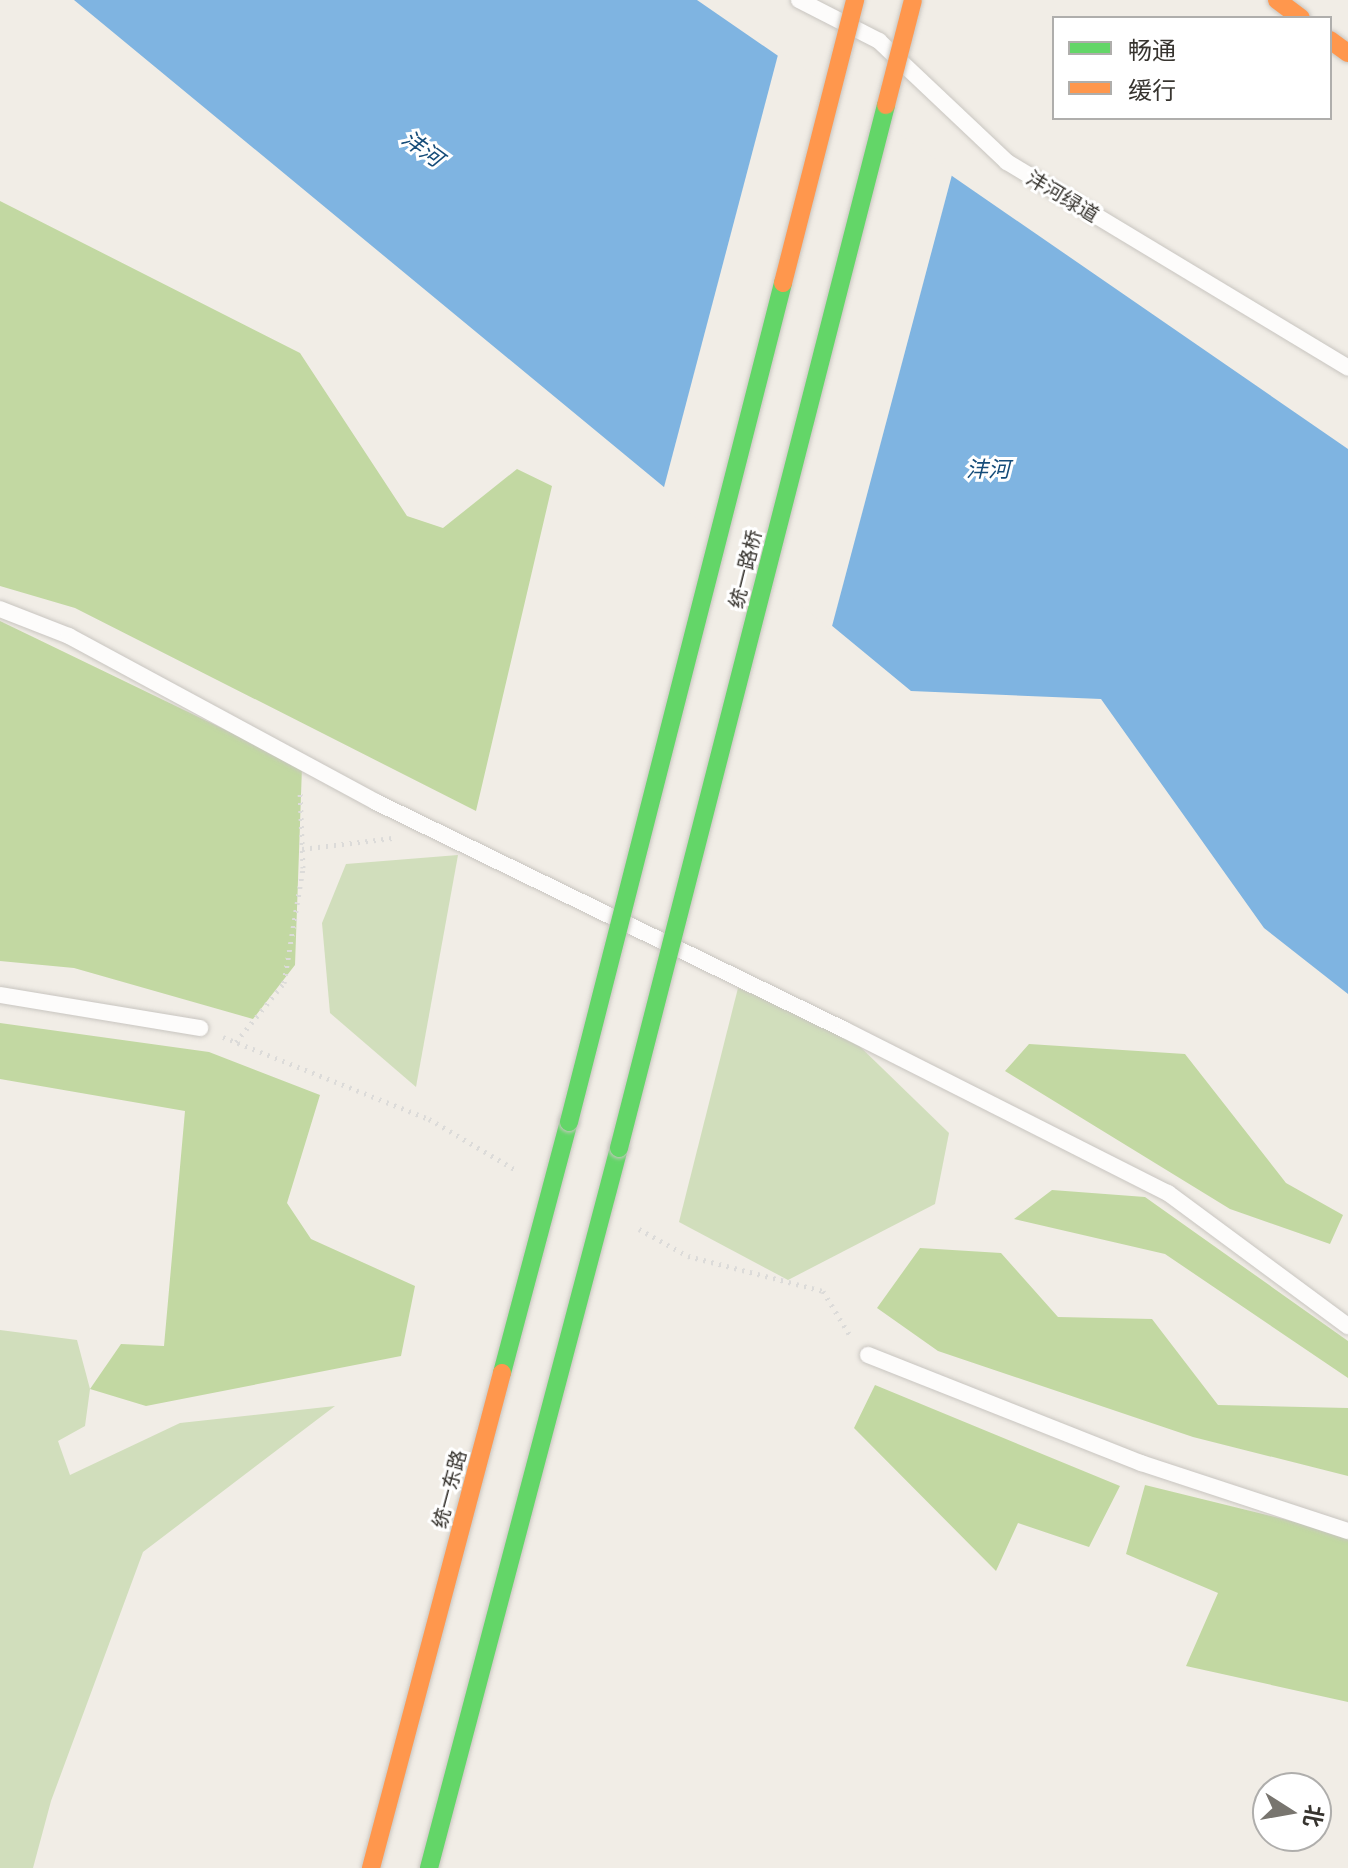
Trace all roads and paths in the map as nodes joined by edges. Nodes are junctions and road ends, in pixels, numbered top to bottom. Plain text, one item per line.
1 (799, 0) edge
2 (855, 0) edge
3 (913, 0) edge
4 (1277, 0) edge
5 (1298, 16) edge
6 (1348, 368) edge
7 (0, 609) edge
8 (299, 761) junction
9 (395, 838) dead end
10 (302, 849) junction
11 (0, 995) edge
12 (200, 1028) joint
13 (236, 1042) junction
14 (569, 1122) joint
15 (551, 1190) junction
16 (603, 1208) junction
17 (1348, 1326) edge
18 (868, 1355) joint
19 (1348, 1531) edge
20 (371, 1868) edge
21 (429, 1868) edge

1 - 6 lane, 沣河绿道
2 - 14 main road, 统一路桥, bridge
3 - 16 main road, 统一路桥, bridge
4 - 5 main road
7 - 8 lane
8 - 10 path
8 - 17 lane
9 - 10 path
10 - 13 path
11 - 12 lane
12 - 13 path
13 - 15 path
14 - 15 main road, 统一东路
15 - 20 main road, 统一东路
16 - 18 path
16 - 21 main road
18 - 19 lane

